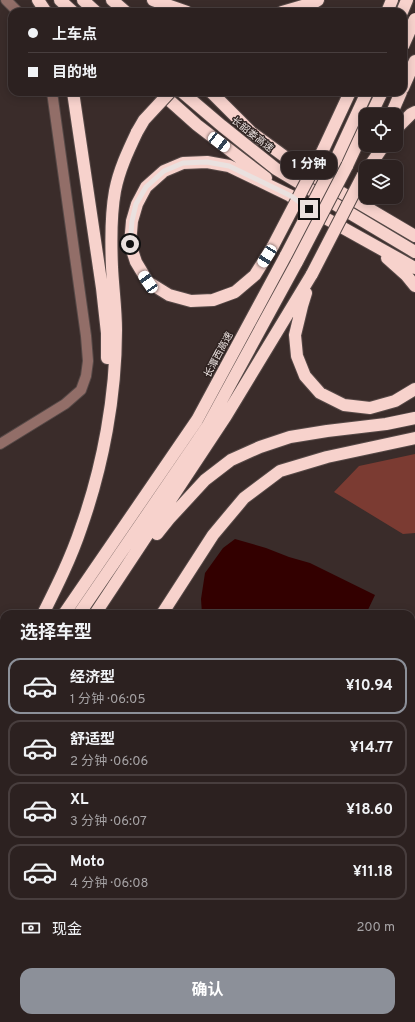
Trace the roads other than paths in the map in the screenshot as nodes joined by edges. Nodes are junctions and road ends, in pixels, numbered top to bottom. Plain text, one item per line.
1 (6, 0) edge
2 (60, 0) edge
3 (83, 0) edge
4 (112, 0) edge
5 (120, 0) edge
6 (153, 0) edge
7 (318, 0) edge
8 (14, 8) edge
9 (69, 8) edge
10 (92, 8) edge
11 (121, 8) edge
12 (127, 8) edge
13 (176, 8) edge
14 (294, 8) edge
15 (415, 19) edge
16 (407, 37) edge
17 (415, 61) edge
18 (407, 79) edge
19 (48, 96) edge
20 (53, 96) edge
21 (74, 96) edge
22 (164, 96) edge
23 (166, 96) edge
24 (187, 96) edge
25 (214, 96) edge
26 (348, 96) edge
27 (365, 96) edge
28 (380, 96) edge
29 (399, 96) edge
30 (374, 108) edge
31 (394, 108) edge
32 (415, 112) edge
33 (403, 122) edge
34 (359, 140) edge
35 (359, 183) edge
36 (291, 196) junction
37 (398, 226) junction
38 (415, 233) edge
39 (415, 236) edge
40 (368, 242) junction
41 (415, 252) edge
42 (415, 268) edge
43 (312, 274) junction
44 (415, 286) edge
45 (415, 389) edge
46 (415, 418) edge
47 (108, 422) junction
48 (0, 437) edge
49 (415, 438) edge
50 (0, 444) edge
51 (45, 610) edge
52 (67, 610) edge
53 (82, 610) edge
54 (98, 610) edge
55 (165, 610) edge

1 - 8 street
2 - 9 highway
3 - 10 highway
4 - 11 highway
5 - 12 highway
6 - 13 highway
7 - 14 highway
15 - 16 highway, bridge
17 - 18 highway
19 - 48 street
20 - 50 street
21 - 47 highway
22 - 36 highway
23 - 47 highway, bridge
24 - 41 highway, 长韶娄高速
25 - 37 highway, 长韶娄高速
26 - 36 highway, bridge
27 - 52 highway, 长潭西高速, bridge
28 - 30 highway
29 - 31 highway
32 - 33 highway
34 - 53 highway, bridge
35 - 43 highway, bridge
36 - 40 highway
37 - 38 highway
37 - 39 highway, 长韶娄高速
40 - 42 highway
40 - 44 highway
43 - 45 highway
43 - 54 highway
46 - 54 highway
47 - 51 highway
49 - 55 highway

